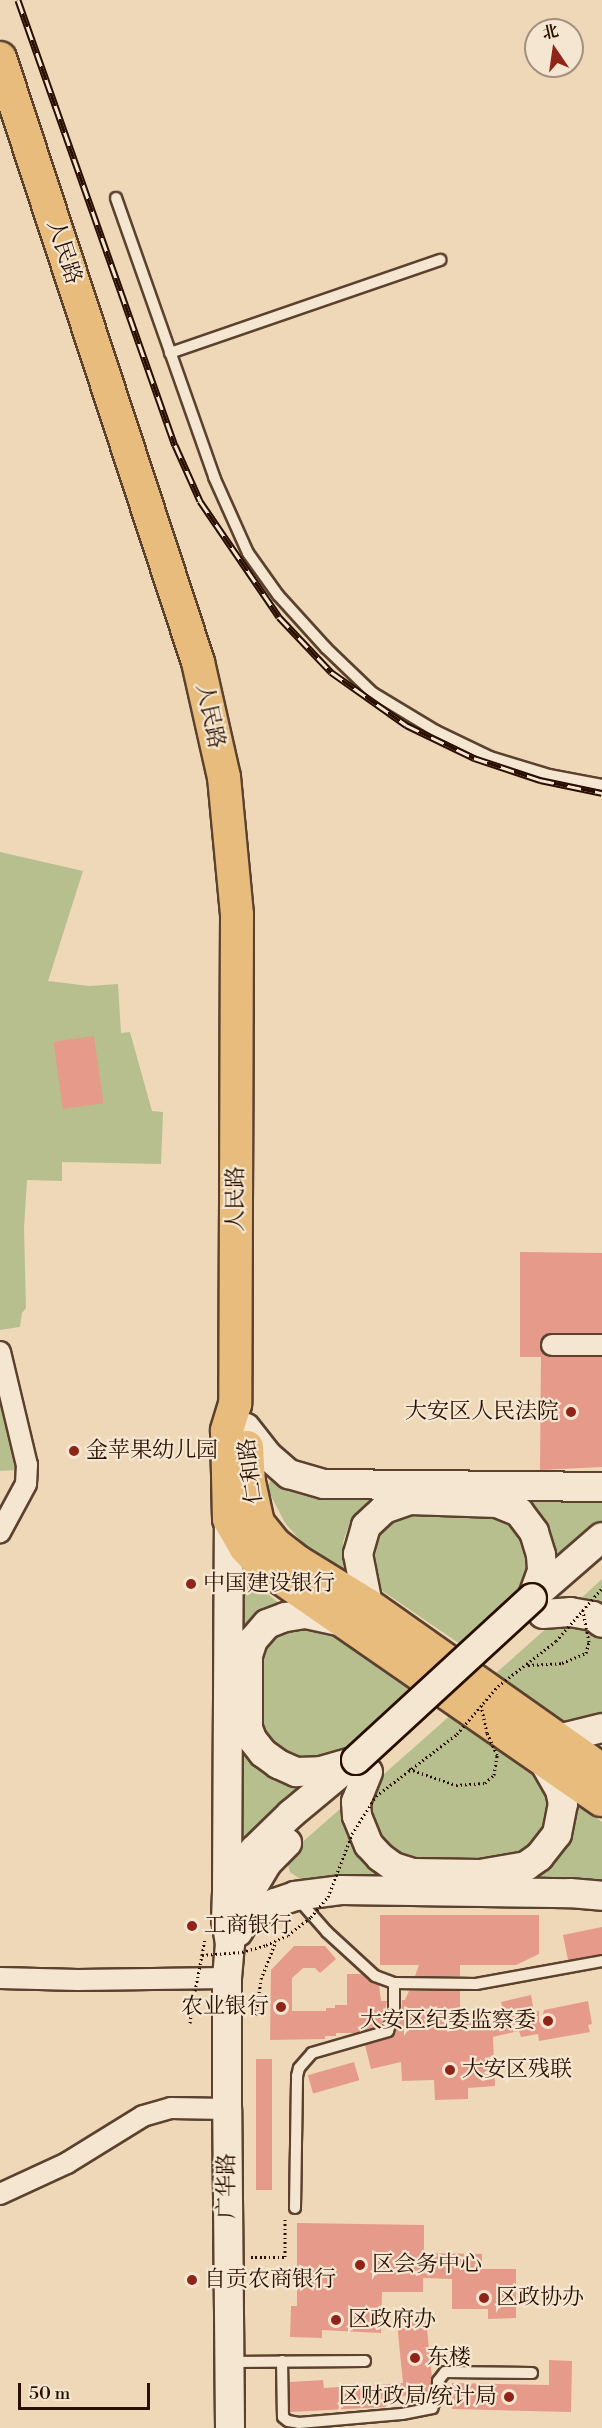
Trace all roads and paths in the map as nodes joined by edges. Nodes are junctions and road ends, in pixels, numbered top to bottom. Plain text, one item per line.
1 (0, 58) edge
2 (116, 198) dead end
3 (440, 260) dead end
4 (170, 353) junction
5 (602, 785) edge
6 (552, 1345) dead end
7 (602, 1345) edge
8 (0, 1352) edge
9 (241, 1416) junction
10 (602, 1487) edge
11 (229, 1519) junction
12 (0, 1532) edge
13 (602, 1538) edge
14 (602, 1561) edge
15 (602, 1588) edge
16 (538, 1606) junction
17 (359, 1615) junction
18 (592, 1617) edge
19 (526, 1665) junction
20 (481, 1705) junction
21 (602, 1728) edge
22 (550, 1749) junction
23 (362, 1766) junction
24 (409, 1769) junction
25 (602, 1770) edge
26 (602, 1800) edge
27 (227, 1894) junction
28 (295, 1896) junction
29 (602, 1896) edge
30 (237, 1933) junction
31 (276, 1941) junction
32 (602, 1961) edge
33 (0, 1978) edge
34 (227, 1978) junction
35 (394, 1983) junction
36 (256, 2015) dead end
37 (190, 2023) dead end
38 (227, 2109) junction
39 (0, 2194) edge
40 (295, 2208) joint
41 (228, 2257) junction
42 (282, 2361) junction
43 (365, 2361) dead end
44 (230, 2362) junction
45 (532, 2373) dead end
46 (230, 2428) edge

1 - 9 main road, 人民路
2 - 4 lane
3 - 4 lane
4 - 5 lane
6 - 7 street
8 - 12 street
9 - 10 main road
9 - 11 main road, 仁和路
9 - 17 main road, 仁和路
11 - 17 main road, 仁和路
11 - 27 main road
13 - 16 main road
14 - 16 main road
15 - 18 path, bridge
16 - 17 main road
16 - 18 main road
16 - 23 main road
17 - 22 main road, 仁和路
17 - 23 main road
18 - 19 path, bridge
18 - 19 path, bridge
19 - 20 path, bridge
20 - 24 path, bridge
20 - 24 path, bridge
21 - 22 main road
22 - 23 main road
22 - 25 main road, 仁和路
22 - 26 main road, 仁和路
23 - 27 main road
23 - 30 main road
24 - 31 path, bridge
27 - 30 main road
28 - 29 main road
28 - 30 main road
28 - 35 lane
30 - 34 main road, 广华路
31 - 36 path
31 - 37 path, bridge
32 - 35 lane
33 - 34 street
34 - 38 main road, 广华路
35 - 40 lane
38 - 39 street
38 - 41 main road, 广华路
40 - 41 path
41 - 44 main road, 广华路
42 - 43 lane
42 - 44 lane
42 - 45 lane
44 - 46 main road, 广华路

